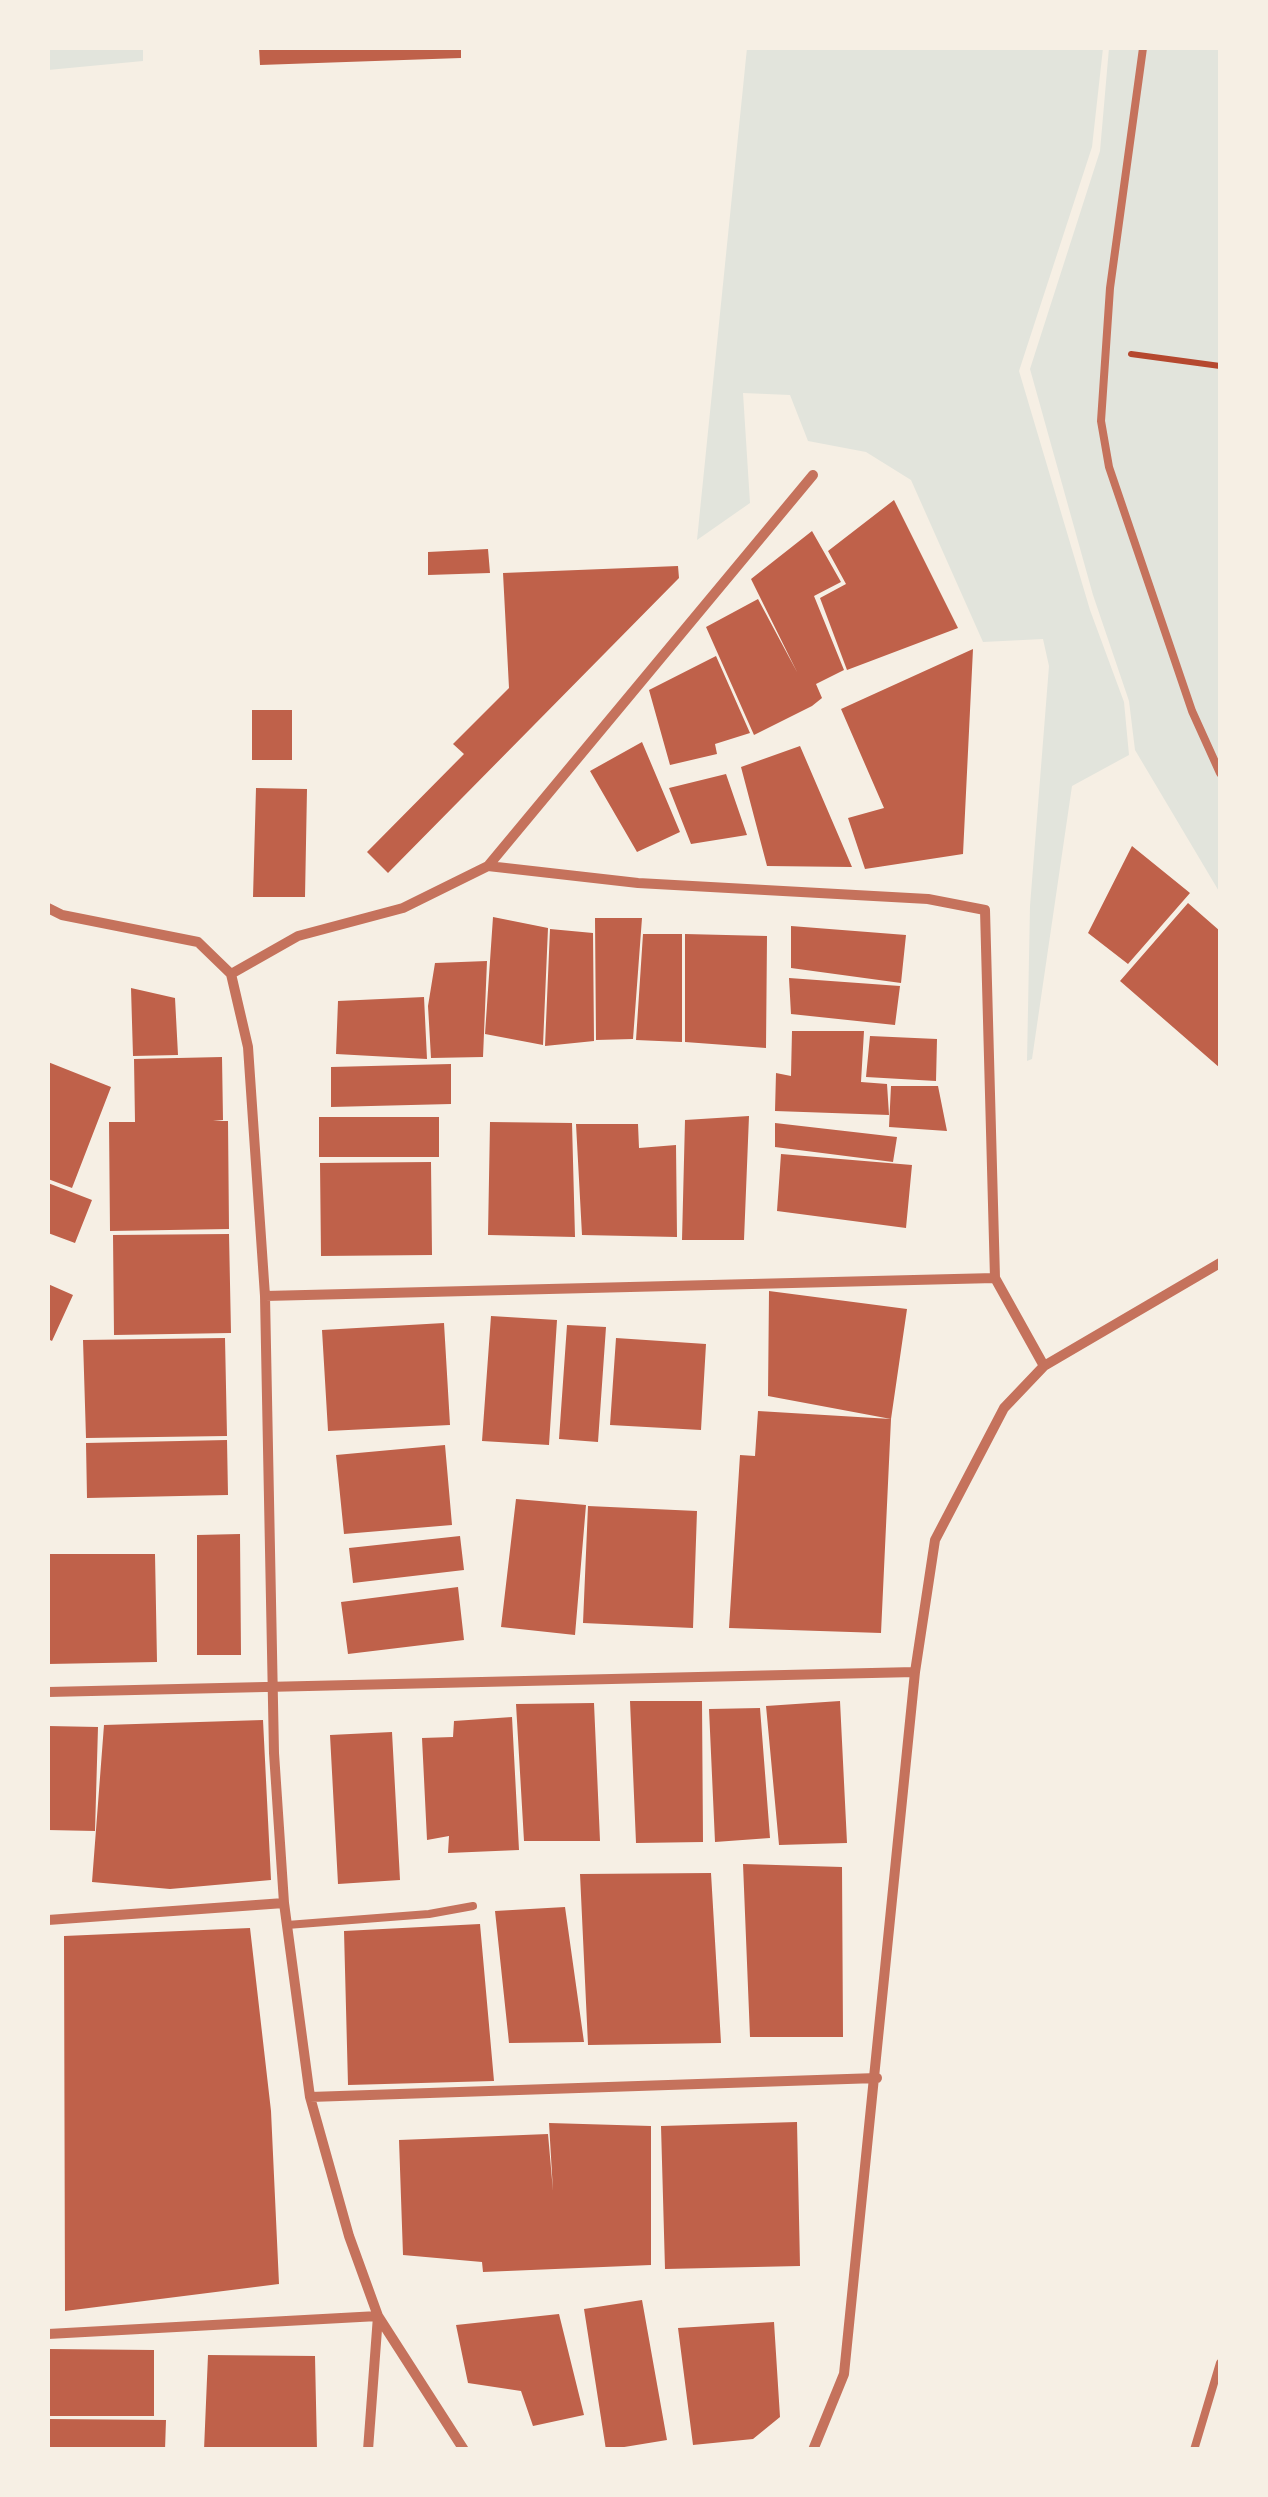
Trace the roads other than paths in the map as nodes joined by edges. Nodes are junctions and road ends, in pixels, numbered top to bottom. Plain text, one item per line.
1 (1143, 48) edge
2 (813, 475) dead end
3 (1220, 773) edge
4 (488, 866) junction
5 (48, 908) edge
6 (231, 974) junction
7 (1220, 1263) edge
8 (996, 1278) junction
9 (265, 1296) junction
10 (1044, 1366) junction
11 (915, 1672) junction
12 (274, 1686) junction
13 (48, 1692) edge
14 (284, 1903) junction
15 (474, 1906) dead end
16 (48, 1920) edge
17 (287, 1925) junction
18 (877, 2078) junction
19 (310, 2097) junction
20 (378, 2316) junction
21 (48, 2334) edge
22 (1220, 2363) edge
23 (368, 2450) edge
24 (464, 2450) edge
25 (813, 2450) edge
26 (1194, 2450) edge

1 - 3 lane
2 - 4 street
4 - 6 street
4 - 8 street
5 - 6 street
6 - 9 street
7 - 10 street
8 - 9 street
8 - 10 street
9 - 12 street
10 - 11 street
11 - 12 street
11 - 18 street
12 - 13 street
12 - 14 street
14 - 16 street
14 - 17 street
15 - 17 lane
17 - 19 street
18 - 19 street
18 - 25 street
19 - 20 street
20 - 21 street
20 - 23 street
20 - 24 street
22 - 26 lane

